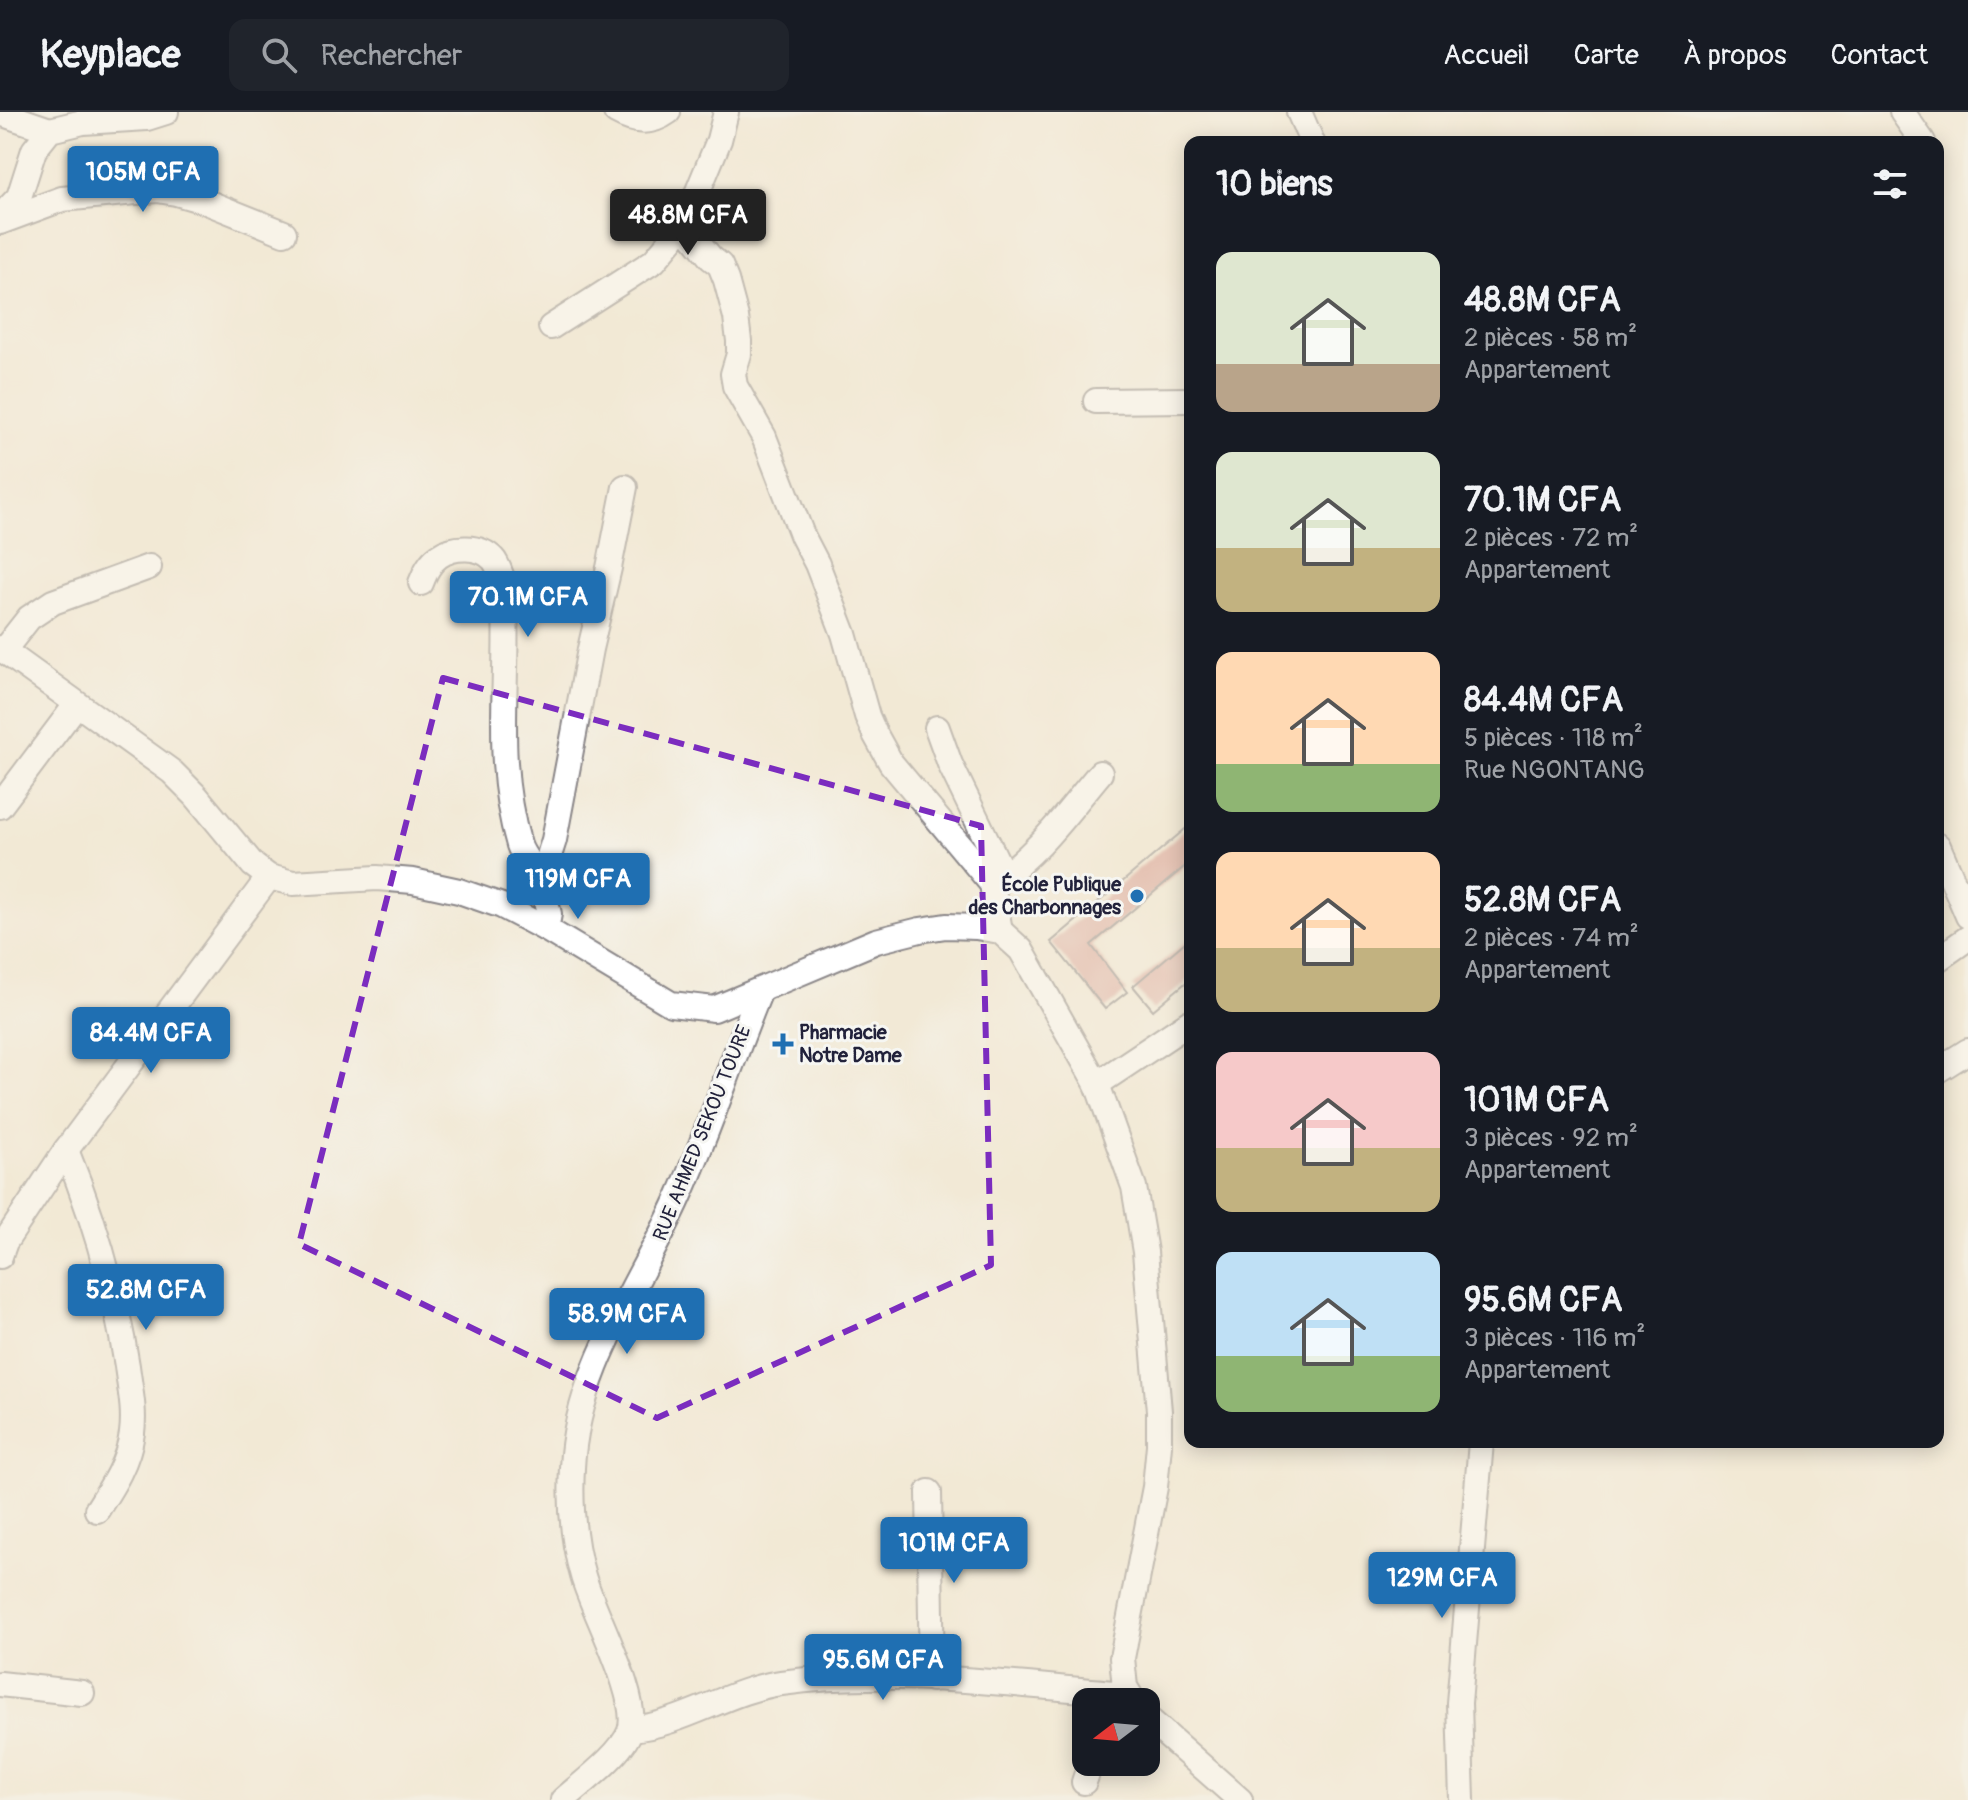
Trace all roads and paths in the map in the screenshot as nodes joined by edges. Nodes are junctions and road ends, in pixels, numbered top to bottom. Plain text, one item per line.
1 (166, 112) edge
2 (616, 112) edge
3 (668, 112) edge
4 (726, 112) edge
5 (1299, 112) edge
6 (1902, 112) edge
7 (0, 113) edge
8 (50, 130) junction
9 (1309, 136) edge
10 (1919, 136) edge
11 (0, 220) edge
12 (684, 225) junction
13 (284, 233) dead end
14 (551, 327) dead end
15 (1184, 400) edge
16 (1096, 401) dead end
17 (625, 487) dead end
18 (149, 567) dead end
19 (421, 583) dead end
20 (2, 650) edge
21 (76, 705) junction
22 (937, 728) dead end
23 (1100, 773) dead end
24 (0, 806) edge
25 (1944, 860) edge
26 (269, 877) junction
27 (998, 880) junction
28 (541, 881) junction
29 (1968, 916) edge
30 (546, 929) junction
31 (1000, 931) junction
32 (1968, 938) edge
33 (1944, 955) edge
34 (760, 991) junction
35 (1184, 1026) edge
36 (1968, 1051) edge
37 (1944, 1066) edge
38 (1097, 1084) junction
39 (66, 1150) junction
40 (0, 1256) edge
41 (1480, 1448) edge
42 (929, 1492) dead end
43 (97, 1510) dead end
44 (932, 1679) junction
45 (0, 1684) edge
46 (1122, 1688) edge
47 (1072, 1692) edge
48 (82, 1693) dead end
49 (631, 1729) junction
50 (1160, 1729) edge
51 (563, 1800) edge
52 (1240, 1800) edge
53 (1462, 1800) edge

1 - 8 street
2 - 3 street
4 - 12 street
5 - 9 street
6 - 10 street
7 - 8 street
8 - 11 street
11 - 13 street
12 - 14 street
12 - 27 street
15 - 16 street
17 - 28 street
18 - 20 street
19 - 28 street
20 - 21 street
21 - 24 street
21 - 26 street
22 - 27 street
23 - 27 street
25 - 29 street
26 - 30 street
26 - 39 street
27 - 31 street
28 - 30 street
30 - 34 street
31 - 34 street
31 - 38 street
32 - 33 street
34 - 49 street, RUE AHMED SEKOU TOURE
35 - 38 street
36 - 37 street
38 - 46 street
39 - 40 street
39 - 43 street
41 - 53 street
42 - 44 street
44 - 47 street
44 - 49 street
45 - 48 street
49 - 51 street
50 - 52 street

